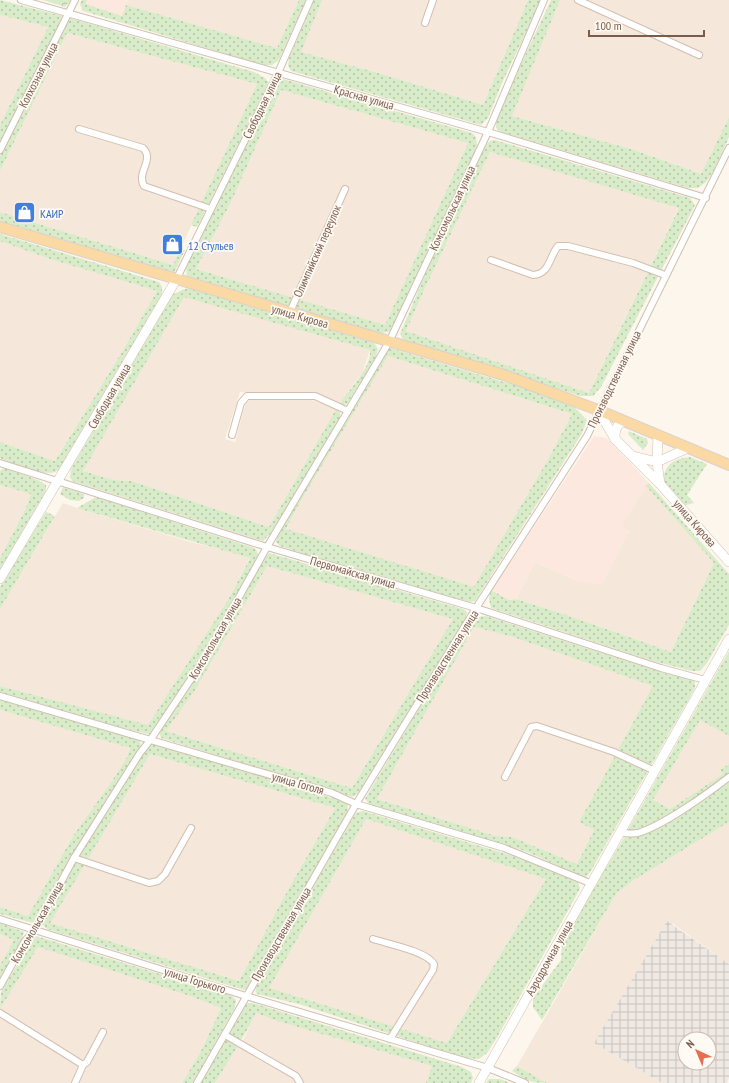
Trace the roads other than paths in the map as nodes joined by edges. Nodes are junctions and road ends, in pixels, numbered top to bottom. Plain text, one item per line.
1 (21, 0) edge
2 (75, 0) edge
3 (310, 0) edge
4 (433, 0) edge
5 (544, 0) edge
6 (578, 0) edge
7 (70, 13) junction
8 (425, 23) dead end
9 (700, 55) dead end
10 (278, 73) junction
11 (79, 129) dead end
12 (488, 132) junction
13 (729, 148) edge
14 (0, 150) edge
15 (344, 188) dead end
16 (706, 198) junction
17 (211, 209) junction
18 (0, 227) edge
19 (491, 260) dead end
20 (665, 276) junction
21 (176, 280) junction
22 (290, 314) junction
23 (389, 342) junction
24 (598, 410) junction
25 (348, 411) junction
26 (623, 421) junction
27 (232, 435) dead end
28 (658, 435) junction
29 (615, 439) junction
30 (688, 448) junction
31 (632, 456) junction
32 (657, 462) junction
33 (0, 463) edge
34 (729, 466) edge
35 (59, 481) junction
36 (660, 484) junction
37 (266, 547) junction
38 (729, 562) edge
39 (0, 579) edge
40 (476, 608) junction
41 (729, 639) edge
42 (705, 680) junction
43 (0, 696) edge
44 (151, 739) junction
45 (655, 771) junction
46 (505, 777) dead end
47 (729, 777) edge
48 (356, 804) junction
49 (191, 828) dead end
50 (620, 833) junction
51 (74, 858) junction
52 (590, 883) junction
53 (0, 919) edge
54 (35, 930) junction
55 (373, 939) dead end
56 (0, 986) edge
57 (246, 996) junction
58 (0, 1013) edge
59 (103, 1032) dead end
60 (225, 1035) junction
61 (390, 1039) junction
62 (83, 1065) junction
63 (488, 1068) junction
64 (75, 1083) edge
65 (197, 1083) edge
66 (300, 1083) edge
67 (479, 1083) edge
68 (525, 1083) edge

1 - 7 street, Красная улица
2 - 7 street, Колхозная улица
3 - 10 street, Свободная улица
4 - 8 street
5 - 12 street, Комсомольская улица
6 - 9 street
7 - 10 street, Красная улица
7 - 14 street, Колхозная улица
10 - 12 street, Красная улица
10 - 17 street, Свободная улица
11 - 17 street
12 - 16 street, Красная улица
12 - 23 street, Комсомольская улица
13 - 16 street, Производственная улица
15 - 22 street, Олимпийский переулок
16 - 20 street, Производственная улица
17 - 21 street, Свободная улица
18 - 21 main road, улица Кирова
19 - 20 street
20 - 24 street, Производственная улица
21 - 22 main road, улица Кирова
21 - 35 street, Свободная улица
22 - 23 main road, улица Кирова
23 - 24 main road, улица Кирова
23 - 25 street, Комсомольская улица
24 - 26 main road, улица Кирова
24 - 29 street, улица Кирова
24 - 40 street, Производственная улица
25 - 27 street
25 - 37 street, Комсомольская улица
26 - 28 main road, улица Кирова
26 - 29 street
28 - 30 main road, улица Кирова
28 - 32 street
29 - 31 street, улица Кирова
30 - 32 street
30 - 34 main road, улица Кирова
31 - 32 street
31 - 36 street, улица Кирова
32 - 36 street
33 - 35 street, Первомайская улица
35 - 37 street, Первомайская улица
35 - 39 street, Свободная улица
36 - 38 street, улица Кирова
37 - 40 street, Первомайская улица
37 - 44 street, Комсомольская улица
40 - 42 street, Первомайская улица
40 - 48 street, Производственная улица
41 - 42 street, Аэродромная улица
42 - 45 street, Аэродромная улица
43 - 44 street, улица Гоголя
44 - 48 street, улица Гоголя
44 - 51 street, Комсомольская улица
45 - 46 street
45 - 50 street, Аэродромная улица
47 - 50 street
48 - 52 street, улица Гоголя
48 - 57 street, Производственная улица
49 - 51 street
50 - 52 street, Аэродромная улица
51 - 54 street, Комсомольская улица
52 - 63 street, Аэродромная улица
53 - 54 street, улица Горького
54 - 56 street, Комсомольская улица
54 - 57 street, улица Горького
55 - 61 street
57 - 60 street, Производственная улица
57 - 61 street, улица Горького
58 - 62 street
59 - 62 street
60 - 65 street, Производственная улица
60 - 66 street
61 - 63 street, улица Горького
62 - 64 street
63 - 67 street, Аэродромная улица
63 - 68 street, улица Горького

